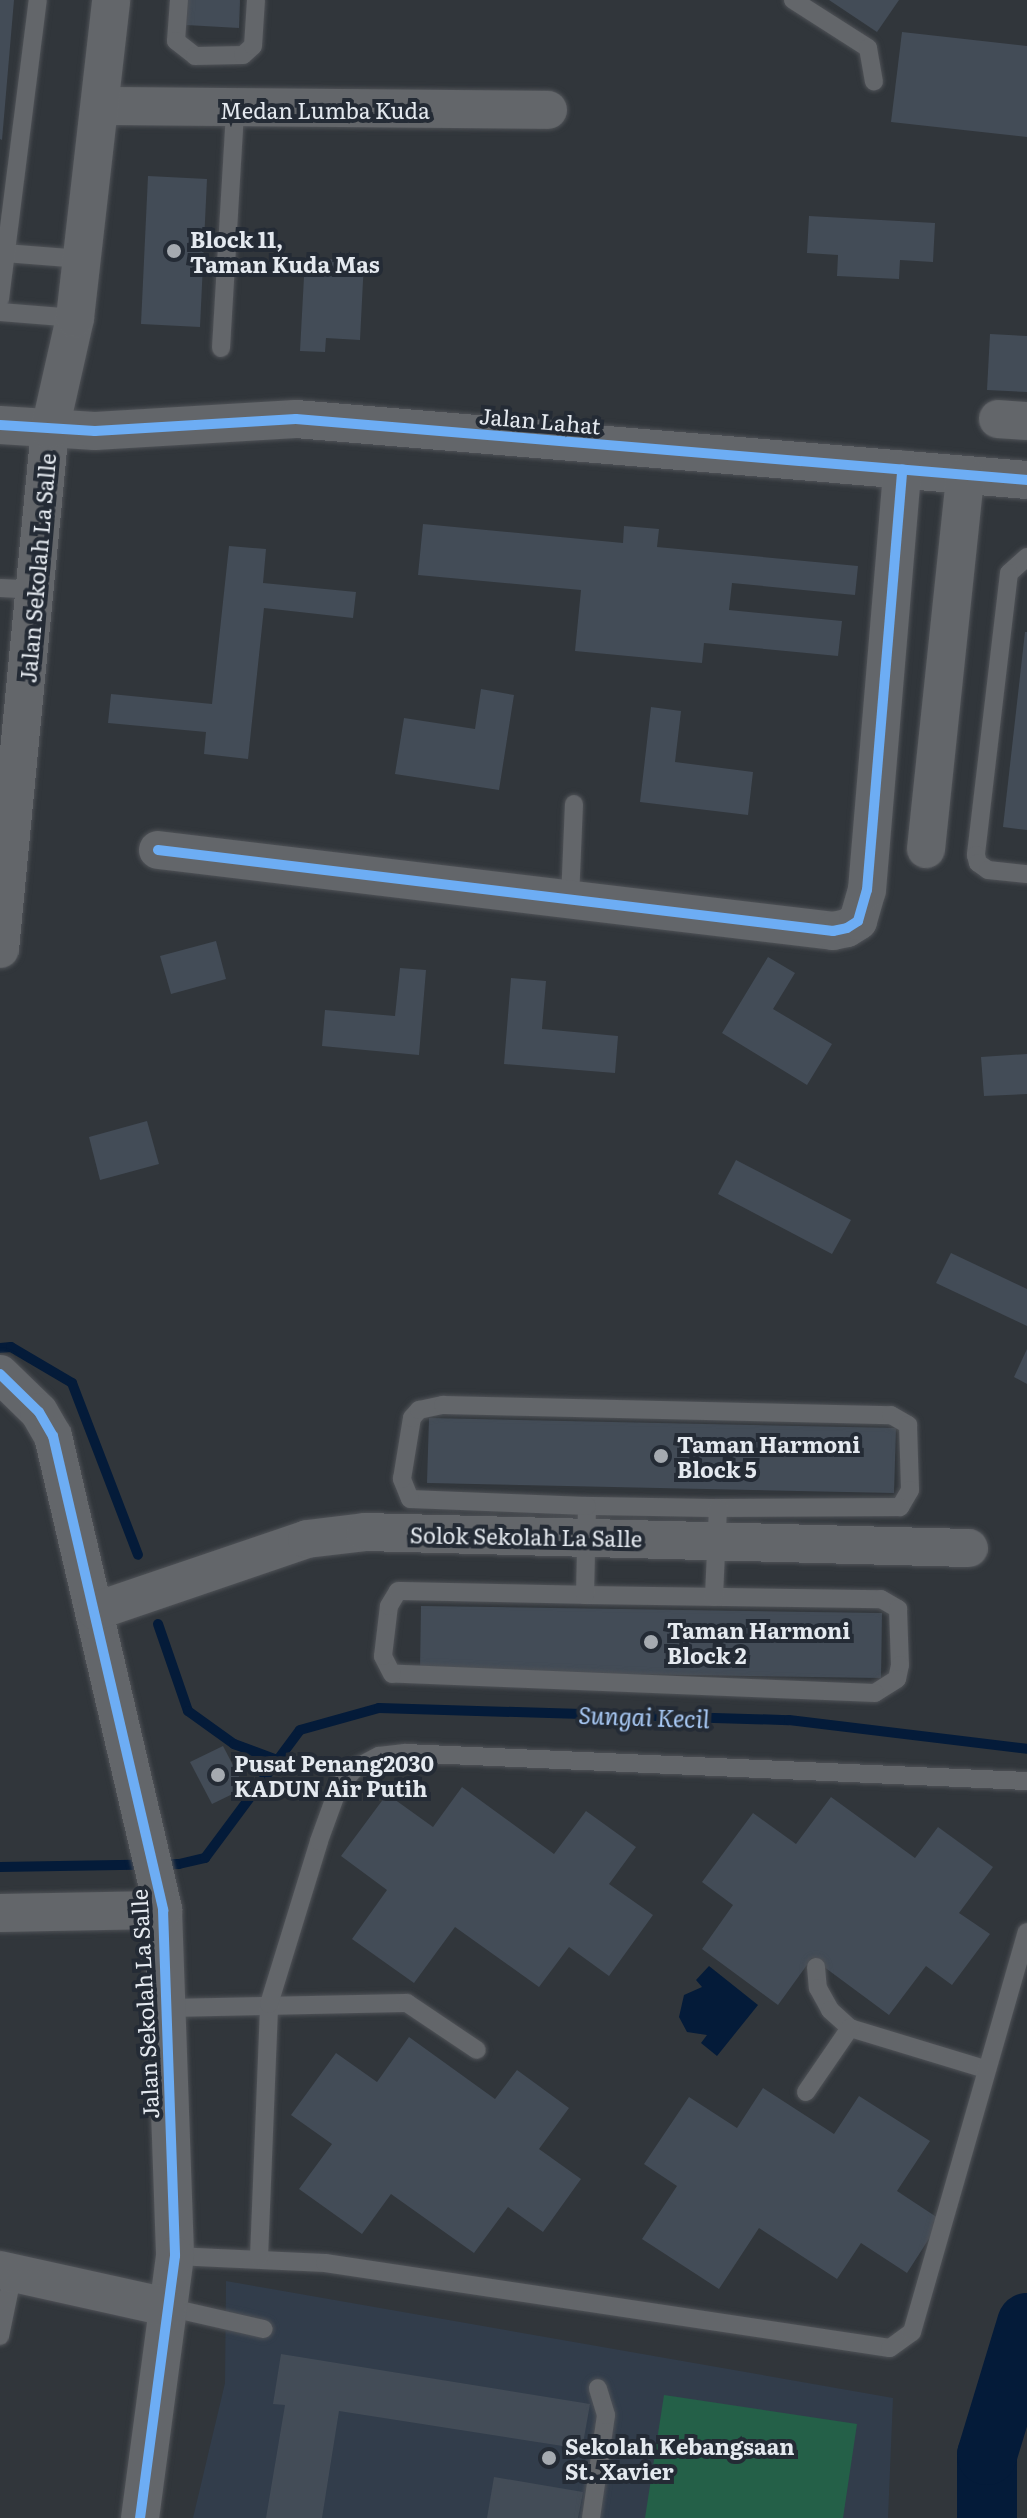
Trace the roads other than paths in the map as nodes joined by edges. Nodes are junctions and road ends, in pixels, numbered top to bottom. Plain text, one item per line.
1 (38, 0) edge
2 (111, 0) edge
3 (179, 0) edge
4 (256, 0) edge
5 (793, 0) edge
6 (874, 81) dead end
7 (102, 106) junction
8 (235, 110) junction
9 (548, 110) dead end
10 (4, 253) junction
11 (82, 259) junction
12 (0, 299) edge
13 (0, 312) edge
14 (75, 318) junction
15 (221, 348) dead end
16 (0, 425) edge
17 (50, 429) junction
18 (902, 469) junction
19 (965, 476) junction
20 (1027, 480) edge
21 (1027, 557) edge
22 (18, 589) edge
23 (574, 804) dead end
24 (926, 849) dead end
25 (158, 850) dead end
26 (1027, 874) edge
27 (570, 899) junction
28 (0, 949) edge
29 (0, 1374) edge
30 (586, 1521) junction
31 (717, 1524) junction
32 (969, 1548) dead end
33 (585, 1595) junction
34 (714, 1597) junction
35 (96, 1611) junction
36 (1027, 1781) edge
37 (163, 1910) junction
38 (0, 1913) edge
39 (1027, 1932) edge
40 (816, 1967) dead end
41 (269, 2004) junction
42 (167, 2008) junction
43 (850, 2028) junction
44 (477, 2050) dead end
45 (985, 2069) junction
46 (806, 2092) dead end
47 (175, 2256) junction
48 (259, 2257) junction
49 (6, 2272) edge
50 (167, 2307) junction
51 (264, 2329) dead end
52 (0, 2336) edge
53 (598, 2388) dead end
54 (140, 2518) edge
55 (591, 2518) edge

1 - 10 lane
2 - 7 street, Jalan Sekolah La Salle
3 - 4 lane
5 - 6 lane
7 - 8 street, Medan Lumba Kuda
7 - 11 street, Jalan Sekolah La Salle
8 - 9 street, Medan Lumba Kuda
8 - 15 lane
10 - 11 lane
10 - 12 lane
11 - 14 street, Jalan Sekolah La Salle
13 - 14 lane
14 - 17 street, Jalan Sekolah La Salle
16 - 17 street, Jalan Lahat
17 - 18 street, Jalan Lahat
17 - 22 street, Jalan Sekolah La Salle
18 - 19 street, Jalan Lahat
18 - 27 street
19 - 20 street, Jalan Lahat
19 - 24 street
21 - 26 lane
22 - 28 street, Jalan Sekolah La Salle
23 - 27 lane
25 - 27 street
29 - 35 street, Jalan Sekolah La Salle
30 - 31 street, Solok Sekolah La Salle
30 - 31 lane
30 - 33 lane
30 - 35 street, Solok Sekolah La Salle
31 - 32 street, Solok Sekolah La Salle
31 - 34 lane
33 - 34 lane
33 - 34 lane
35 - 37 street, Jalan Sekolah La Salle
36 - 41 lane
37 - 38 street
37 - 42 street, Jalan Sekolah La Salle
39 - 45 lane
40 - 43 lane
41 - 42 lane
41 - 44 lane
41 - 48 lane
42 - 47 street, Jalan Sekolah La Salle
43 - 45 lane
43 - 46 lane
45 - 48 lane
47 - 48 lane
47 - 50 street, Jalan Sekolah La Salle
49 - 50 street
49 - 52 lane
50 - 51 lane
50 - 54 street, Jalan Sekolah La Salle
53 - 55 lane

